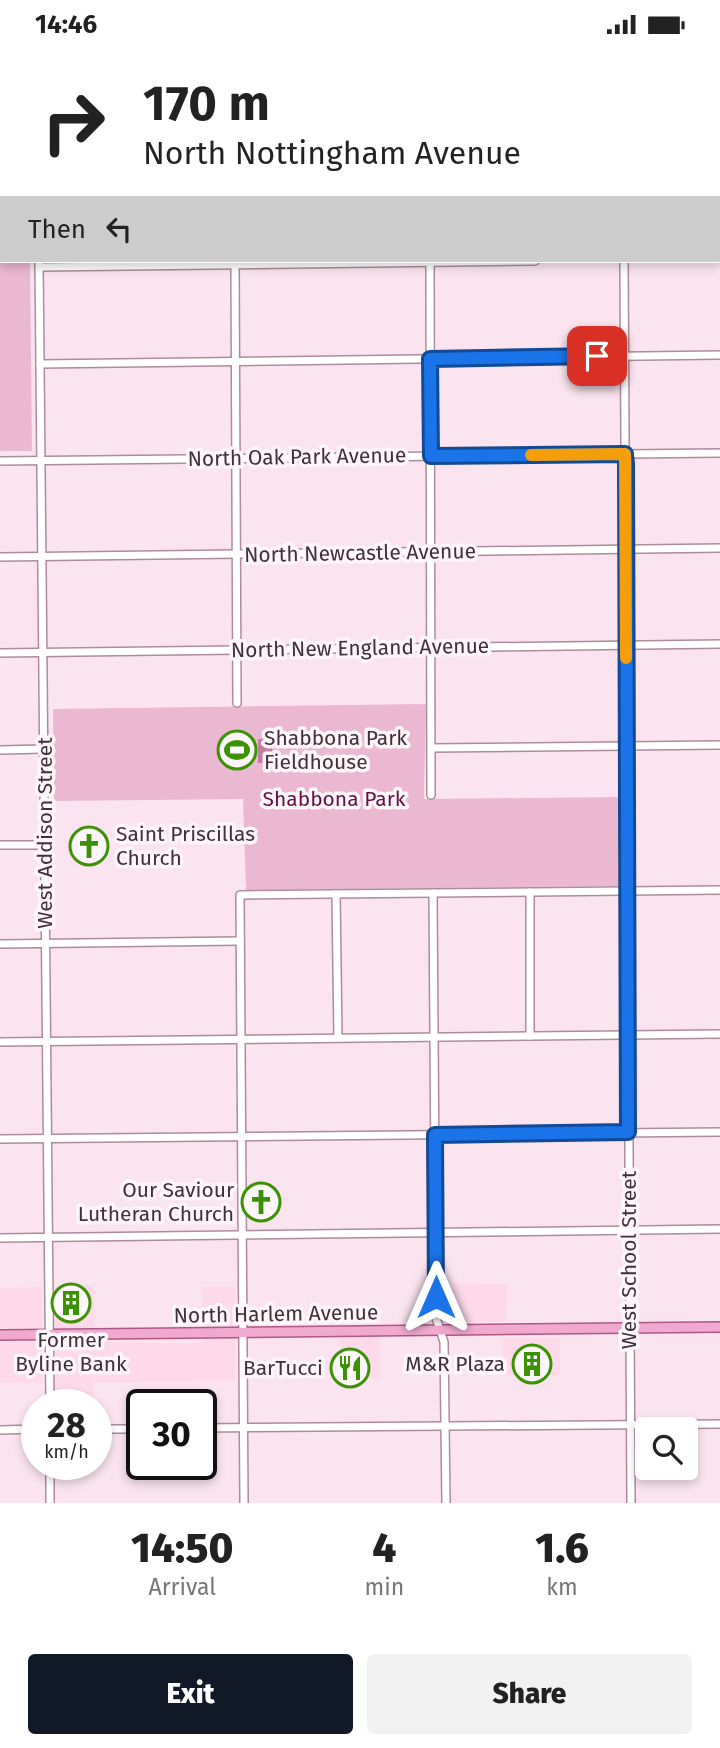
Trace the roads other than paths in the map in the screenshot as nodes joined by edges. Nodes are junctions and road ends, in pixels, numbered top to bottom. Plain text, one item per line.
1 (234, 263) edge
2 (430, 263) edge
3 (624, 263) edge
4 (40, 264) edge
5 (720, 355) edge
6 (625, 356) junction
7 (430, 359) junction
8 (236, 361) junction
9 (40, 363) junction
10 (720, 453) edge
11 (625, 454) junction
12 (431, 456) junction
13 (236, 458) junction
14 (41, 460) junction
15 (0, 461) edge
16 (720, 548) edge
17 (626, 550) junction
18 (431, 552) junction
19 (237, 554) junction
20 (0, 557) edge
21 (42, 557) junction
22 (720, 644) edge
23 (626, 645) junction
24 (432, 647) junction
25 (237, 650) junction
26 (43, 652) junction
27 (0, 653) edge
28 (237, 703) dead end
29 (720, 745) edge
30 (627, 746) junction
31 (432, 748) junction
32 (44, 749) junction
33 (0, 750) edge
34 (431, 795) dead end
35 (0, 845) edge
36 (45, 845) junction
37 (720, 890) edge
38 (627, 891) junction
39 (530, 892) junction
40 (433, 893) junction
41 (336, 894) junction
42 (240, 941) junction
43 (46, 943) junction
44 (0, 944) edge
45 (720, 1034) edge
46 (628, 1035) junction
47 (530, 1036) junction
48 (434, 1037) junction
49 (338, 1038) junction
50 (241, 1039) junction
51 (47, 1041) junction
52 (0, 1042) edge
53 (628, 1132) junction
54 (720, 1132) edge
55 (435, 1135) junction
56 (241, 1137) junction
57 (0, 1139) edge
58 (47, 1139) junction
59 (720, 1229) edge
60 (629, 1230) junction
61 (435, 1233) junction
62 (242, 1235) junction
63 (48, 1237) junction
64 (0, 1238) edge
65 (629, 1328) junction
66 (720, 1328) edge
67 (440, 1330) junction
68 (242, 1332) junction
69 (50, 1334) junction
70 (0, 1335) edge
71 (50, 1389) edge
72 (720, 1424) edge
73 (630, 1425) junction
74 (445, 1426) junction
75 (217, 1428) edge
76 (243, 1428) junction
77 (21, 1429) edge
78 (0, 1430) edge
79 (50, 1480) edge
80 (50, 1503) edge
81 (244, 1503) edge
82 (446, 1503) edge
83 (631, 1503) edge

1 - 4 street
1 - 8 street
2 - 7 street
3 - 6 street, West School Street
4 - 9 street, West Addison Street
5 - 6 street
6 - 7 street
6 - 11 street, West School Street
7 - 8 street
7 - 12 street
8 - 9 street
8 - 13 street
9 - 14 street, West Addison Street
10 - 11 street, North Oak Park Avenue
11 - 12 street, North Oak Park Avenue
11 - 17 street, West School Street
12 - 13 street, North Oak Park Avenue
12 - 18 street
13 - 14 street, North Oak Park Avenue
13 - 19 street
14 - 15 street, North Oak Park Avenue
14 - 21 street, West Addison Street
16 - 17 street, North Newcastle Avenue
17 - 18 street, North Newcastle Avenue
17 - 23 street, West School Street
18 - 19 street, North Newcastle Avenue
18 - 24 street
19 - 21 street, North Newcastle Avenue
19 - 25 street
20 - 21 street, North Newcastle Avenue
21 - 26 street, West Addison Street
22 - 23 street, North New England Avenue
23 - 24 street, North New England Avenue
23 - 30 street, West School Street
24 - 25 street, North New England Avenue
24 - 31 street
25 - 26 street, North New England Avenue
25 - 28 street
26 - 27 street, North New England Avenue
26 - 32 street, West Addison Street
29 - 30 street
30 - 31 street
30 - 38 street, West School Street
31 - 34 street
32 - 33 street
32 - 36 street, West Addison Street
35 - 36 street
36 - 43 street, West Addison Street
37 - 38 street
38 - 39 street
38 - 46 street, West School Street
39 - 40 street
39 - 47 street
40 - 41 street
40 - 48 street
41 - 42 street
41 - 49 street
42 - 43 street
42 - 50 street
43 - 44 street
43 - 51 street, West Addison Street
45 - 46 street
46 - 47 street
46 - 53 street, West School Street
47 - 48 street
48 - 49 street
48 - 55 street
49 - 50 street
50 - 51 street
50 - 56 street
51 - 52 street
51 - 58 street, West Addison Street
53 - 54 street
53 - 55 street
53 - 60 street, West School Street
55 - 56 street
55 - 61 street
56 - 58 street
56 - 62 street
57 - 58 street
58 - 63 street, West Addison Street
59 - 60 street
60 - 61 street
60 - 65 street, West School Street
61 - 62 street
61 - 67 street
62 - 63 street
62 - 68 street
63 - 64 street
63 - 69 street, West Addison Street
65 - 66 main road, North Harlem Avenue
65 - 67 main road, North Harlem Avenue
65 - 73 street, West School Street
67 - 68 main road, North Harlem Avenue
67 - 74 street
68 - 69 main road, North Harlem Avenue
68 - 76 street
69 - 70 main road, North Harlem Avenue
69 - 71 street, West Addison Street
72 - 73 street
73 - 74 street
73 - 83 street, West School Street
74 - 76 street
74 - 82 street
75 - 76 street
76 - 81 street
77 - 78 street
79 - 80 street

